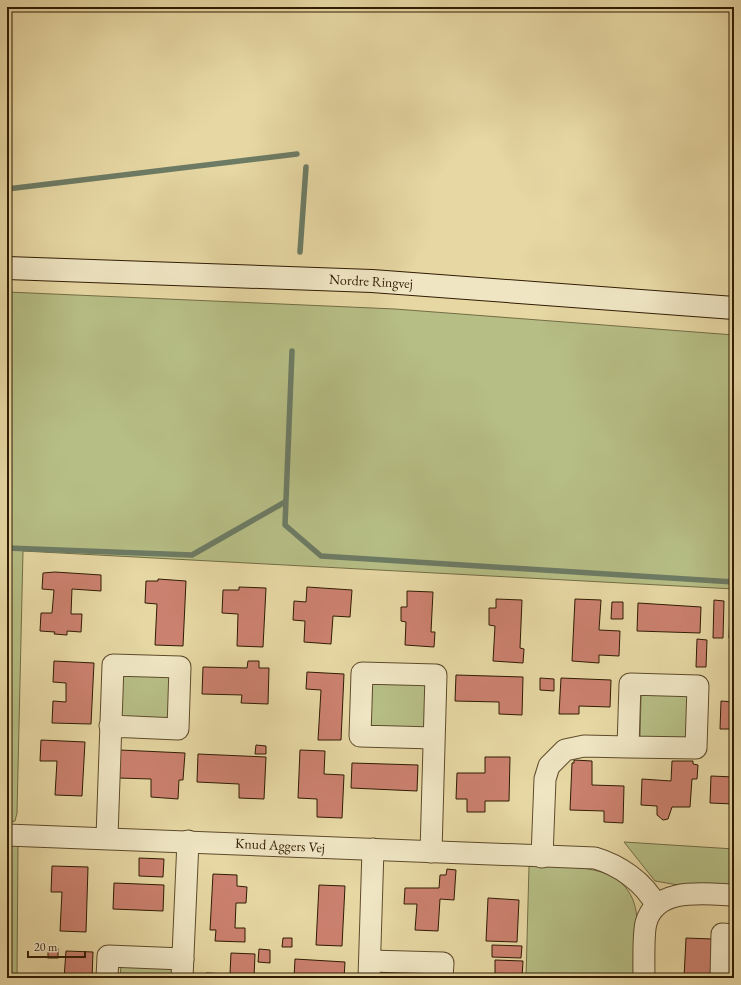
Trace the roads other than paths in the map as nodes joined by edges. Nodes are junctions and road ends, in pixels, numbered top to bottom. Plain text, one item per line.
1 (7, 268) edge
2 (734, 308) edge
3 (110, 726) dead end
4 (434, 738) junction
5 (628, 747) dead end
6 (7, 835) edge
7 (108, 837) junction
8 (188, 841) junction
9 (373, 849) junction
10 (431, 852) junction
11 (542, 857) junction
12 (734, 895) edge
13 (656, 905) junction
14 (734, 935) edge
15 (182, 968) edge
16 (370, 970) edge
17 (107, 978) edge
18 (442, 978) edge
19 (644, 978) edge
20 (721, 978) edge

1 - 2 main road, Nordre Ringvej
3 - 7 street
4 - 4 street
4 - 10 street
5 - 11 street
6 - 7 street, Knud Aggers Vej
7 - 8 street, Knud Aggers Vej
8 - 9 street, Knud Aggers Vej
8 - 15 street
9 - 10 street, Knud Aggers Vej
9 - 16 street
10 - 11 street, Knud Aggers Vej
11 - 13 street, Knud Aggers Vej
12 - 13 street
13 - 19 street
14 - 20 street
15 - 17 street
16 - 18 street

